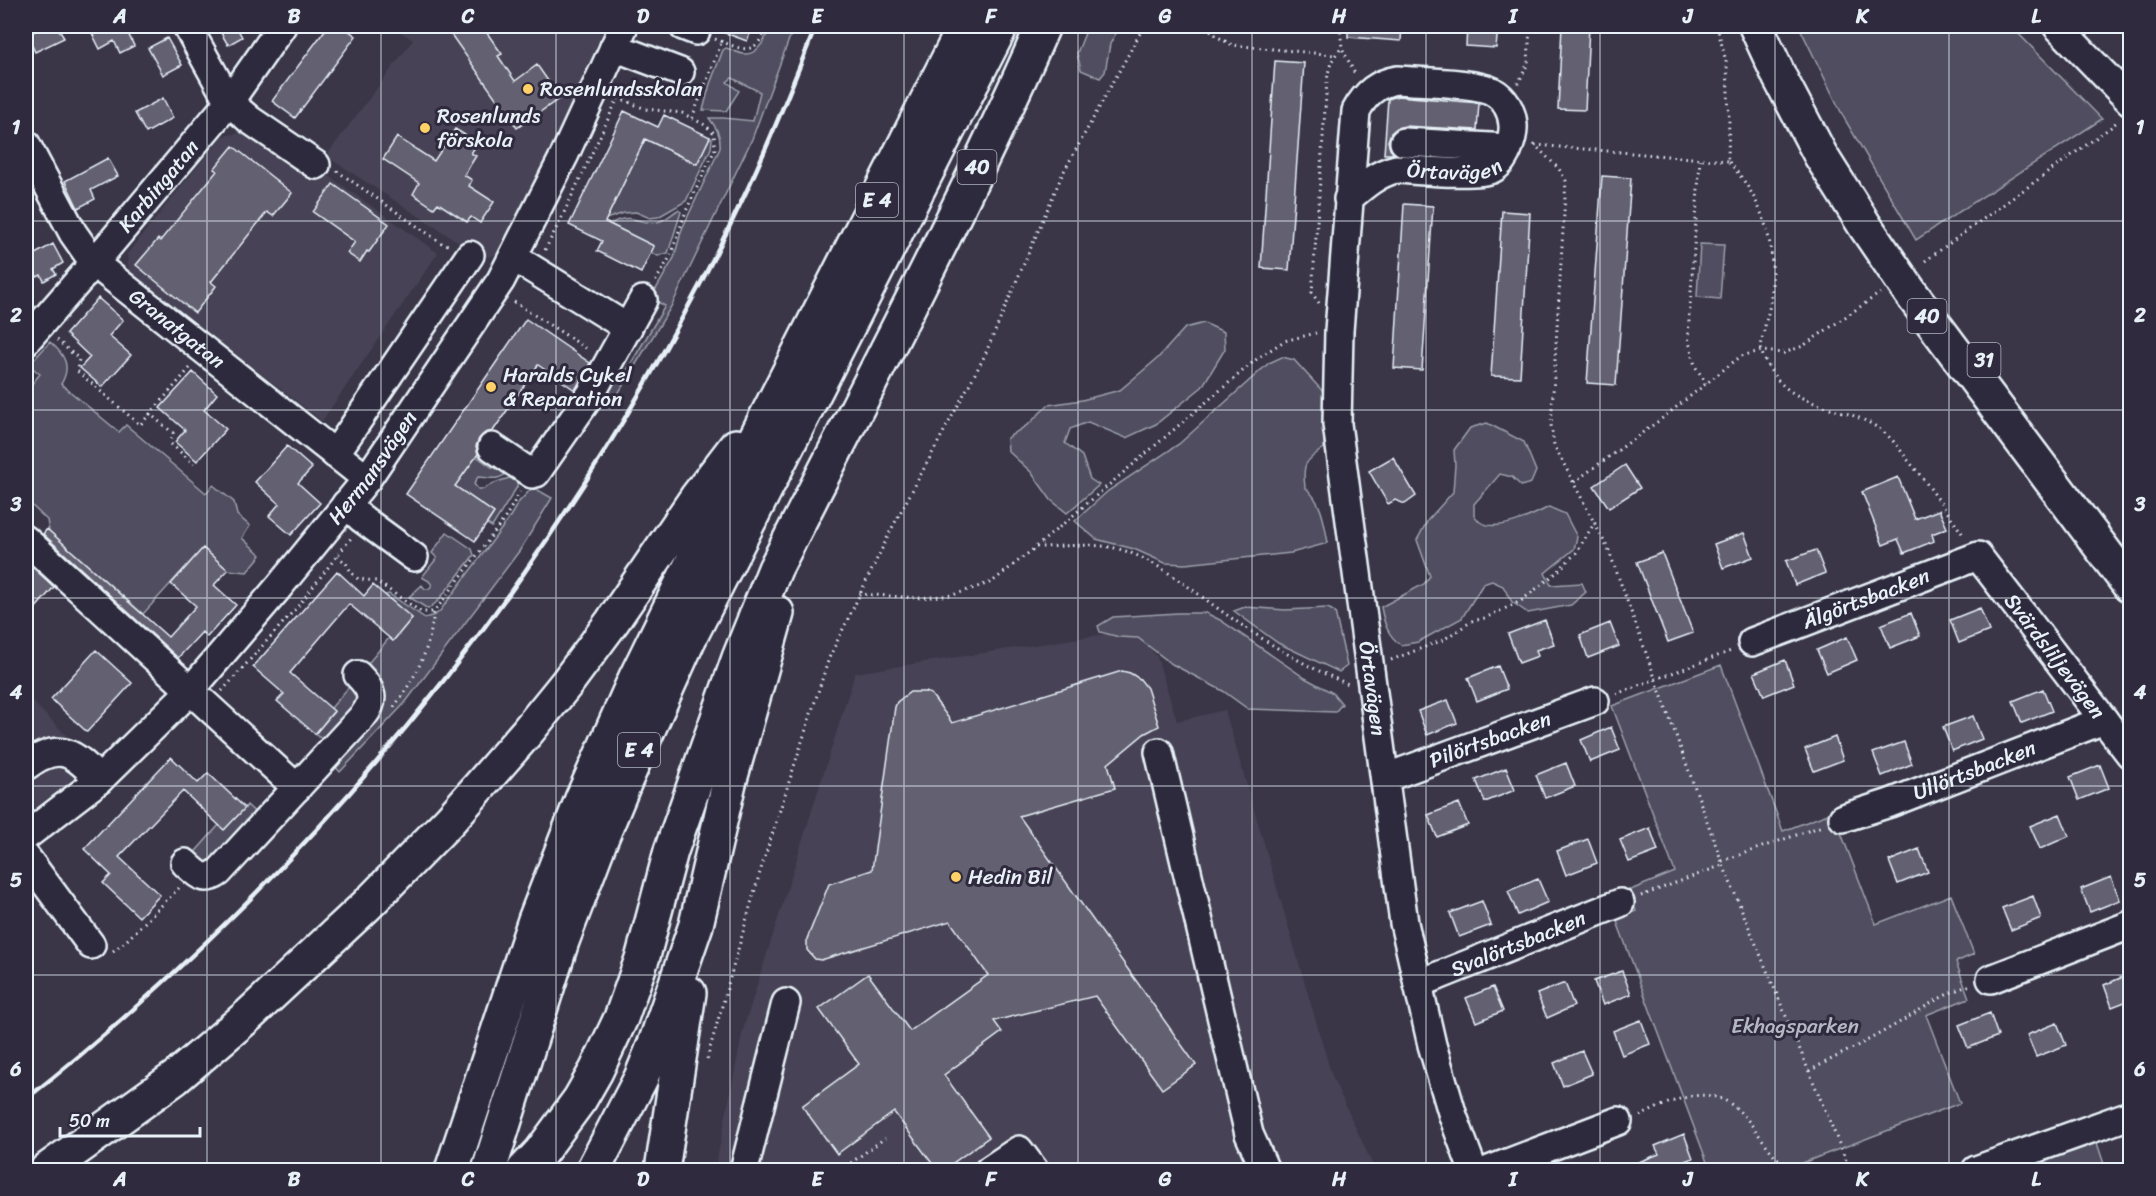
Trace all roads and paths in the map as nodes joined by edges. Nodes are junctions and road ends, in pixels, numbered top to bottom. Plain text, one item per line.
1 (187, 26) edge
2 (282, 26) edge
3 (767, 26) edge
4 (965, 26) edge
5 (1001, 26) edge
6 (1043, 26) edge
7 (1144, 26) edge
8 (1206, 26) edge
9 (1340, 26) edge
10 (1530, 26) edge
11 (1717, 26) edge
12 (1756, 26) edge
13 (1776, 26) edge
14 (2057, 26) edge
15 (690, 28) edge
16 (619, 36) edge
17 (722, 41) junction
18 (1342, 48) junction
19 (1335, 54) junction
20 (680, 72) dead end
21 (1368, 93) junction
22 (618, 98) dead end
23 (1504, 101) junction
24 (229, 102) junction
25 (2127, 107) edge
26 (692, 118) junction
27 (1404, 142) dead end
28 (26, 144) edge
29 (1517, 145) junction
30 (1700, 159) junction
31 (1728, 161) junction
32 (316, 165) joint
33 (1348, 199) junction
34 (470, 255) joint
35 (513, 257) junction
36 (1924, 261) dead end
37 (94, 264) junction
38 (1880, 293) dead end
39 (643, 300) joint
40 (513, 301) dead end
41 (628, 328) junction
42 (1339, 331) junction
43 (33, 333) edge
44 (205, 351) junction
45 (1761, 351) junction
46 (609, 363) junction
47 (827, 369) junction
48 (789, 375) junction
49 (1707, 382) junction
50 (150, 414) junction
51 (492, 447) dead end
52 (335, 454) junction
53 (194, 464) dead end
54 (532, 474) junction
55 (367, 479) junction
56 (822, 479) junction
57 (1574, 482) junction
58 (346, 504) junction
59 (1594, 522) junction
60 (26, 540) edge
61 (1036, 547) junction
62 (2130, 554) edge
63 (337, 556) dead end
64 (1978, 556) junction
65 (414, 557) dead end
66 (2130, 586) edge
67 (859, 594) junction
68 (434, 611) junction
69 (1752, 642) joint
70 (358, 675) dead end
71 (1372, 677) junction
72 (1656, 680) junction
73 (407, 688) dead end
74 (190, 691) junction
75 (1595, 701) joint
76 (2104, 720) junction
77 (1158, 752) dead end
78 (2130, 754) edge
79 (26, 766) edge
80 (1385, 778) junction
81 (99, 780) junction
82 (297, 788) junction
83 (1843, 818) joint
84 (26, 836) edge
85 (671, 851) junction
86 (26, 857) edge
87 (1723, 863) junction
88 (184, 876) joint
89 (1620, 903) joint
90 (696, 925) junction
91 (2130, 926) edge
92 (91, 945) joint
93 (1991, 979) dead end
94 (1418, 984) junction
95 (1965, 987) dead end
96 (786, 1003) dead end
97 (707, 1059) dead end
98 (1809, 1071) junction
99 (175, 1078) junction
100 (2130, 1116) edge
101 (1618, 1121) joint
102 (885, 1138) dead end
103 (47, 1170) edge
104 (87, 1170) edge
105 (452, 1170) edge
106 (489, 1170) edge
107 (524, 1170) edge
108 (593, 1170) edge
109 (662, 1170) edge
110 (744, 1170) edge
111 (841, 1170) edge
112 (989, 1170) edge
113 (1034, 1170) edge
114 (1265, 1170) edge
115 (1473, 1170) edge
116 (1489, 1170) edge
117 (1791, 1170) edge
118 (1850, 1170) edge
119 (1976, 1170) edge

1 - 24 street
2 - 24 street, Karbingatan
3 - 17 path
4 - 48 highway, E 4
5 - 47 highway, E 4
6 - 56 highway, 40
7 - 67 path
8 - 19 path
9 - 18 path
10 - 23 path
11 - 31 path
12 - 66 highway, 40
13 - 62 highway, 31
14 - 25 street
15 - 17 path
16 - 20 street
16 - 35 street, Hermansvägen
17 - 26 path
18 - 19 path
18 - 21 path
19 - 42 path
21 - 23 street
21 - 33 street, Örtavägen
22 - 26 path
23 - 29 street, Örtavägen
24 - 32 street
24 - 37 street, Karbingatan
25 - 36 path
26 - 39 path
27 - 29 street
28 - 37 street, Granatgatan
29 - 30 path
29 - 33 street, Örtavägen
29 - 57 path
30 - 31 path
30 - 49 path
31 - 45 path
32 - 34 path
33 - 42 street, Örtavägen
34 - 52 street
35 - 41 street
35 - 55 street, Hermansvägen
37 - 43 street, Karbingatan
37 - 44 street, Granatgatan
38 - 45 path
39 - 41 street
40 - 46 path
41 - 46 street
42 - 61 path
42 - 71 street, Örtavägen
43 - 50 path
44 - 50 path
44 - 52 street, Granatgatan
45 - 49 path
45 - 64 path
46 - 54 street
47 - 85 highway
47 - 106 highway, E 4
48 - 99 highway
48 - 105 highway, E 4
49 - 57 path
50 - 53 path
51 - 54 street
52 - 55 street, Granatgatan
54 - 68 path
55 - 58 street, Hermansvägen
56 - 85 highway
56 - 90 highway
57 - 59 path
58 - 65 street
58 - 74 street, Hermansvägen
59 - 71 path
59 - 72 path
60 - 74 street
61 - 67 path
61 - 71 path
63 - 68 path
64 - 69 street, Älgörtsbacken
64 - 76 street, Svärdsliljevägen
67 - 97 path
68 - 73 path
69 - 72 path
70 - 82 street
71 - 80 street, Örtavägen
72 - 75 path
72 - 87 path
74 - 81 street, Hermansvägen
74 - 82 street
75 - 80 street, Pilörtsbacken
76 - 78 street, Svärdsliljevägen
76 - 83 street, Ullörtsbacken
77 - 114 street
79 - 81 street
80 - 94 street, Örtavägen
81 - 84 street, Hermansvägen
82 - 88 street
83 - 87 path
85 - 107 highway
86 - 92 street
87 - 89 path
87 - 98 path
88 - 92 path
89 - 94 street, Svalörtsbacken
90 - 108 highway
90 - 109 highway
91 - 93 street
94 - 115 street, Örtavägen
95 - 98 path
96 - 110 street
98 - 118 path
99 - 103 highway
99 - 104 highway
100 - 119 street
101 - 116 street
101 - 117 path
102 - 111 path
112 - 113 street

